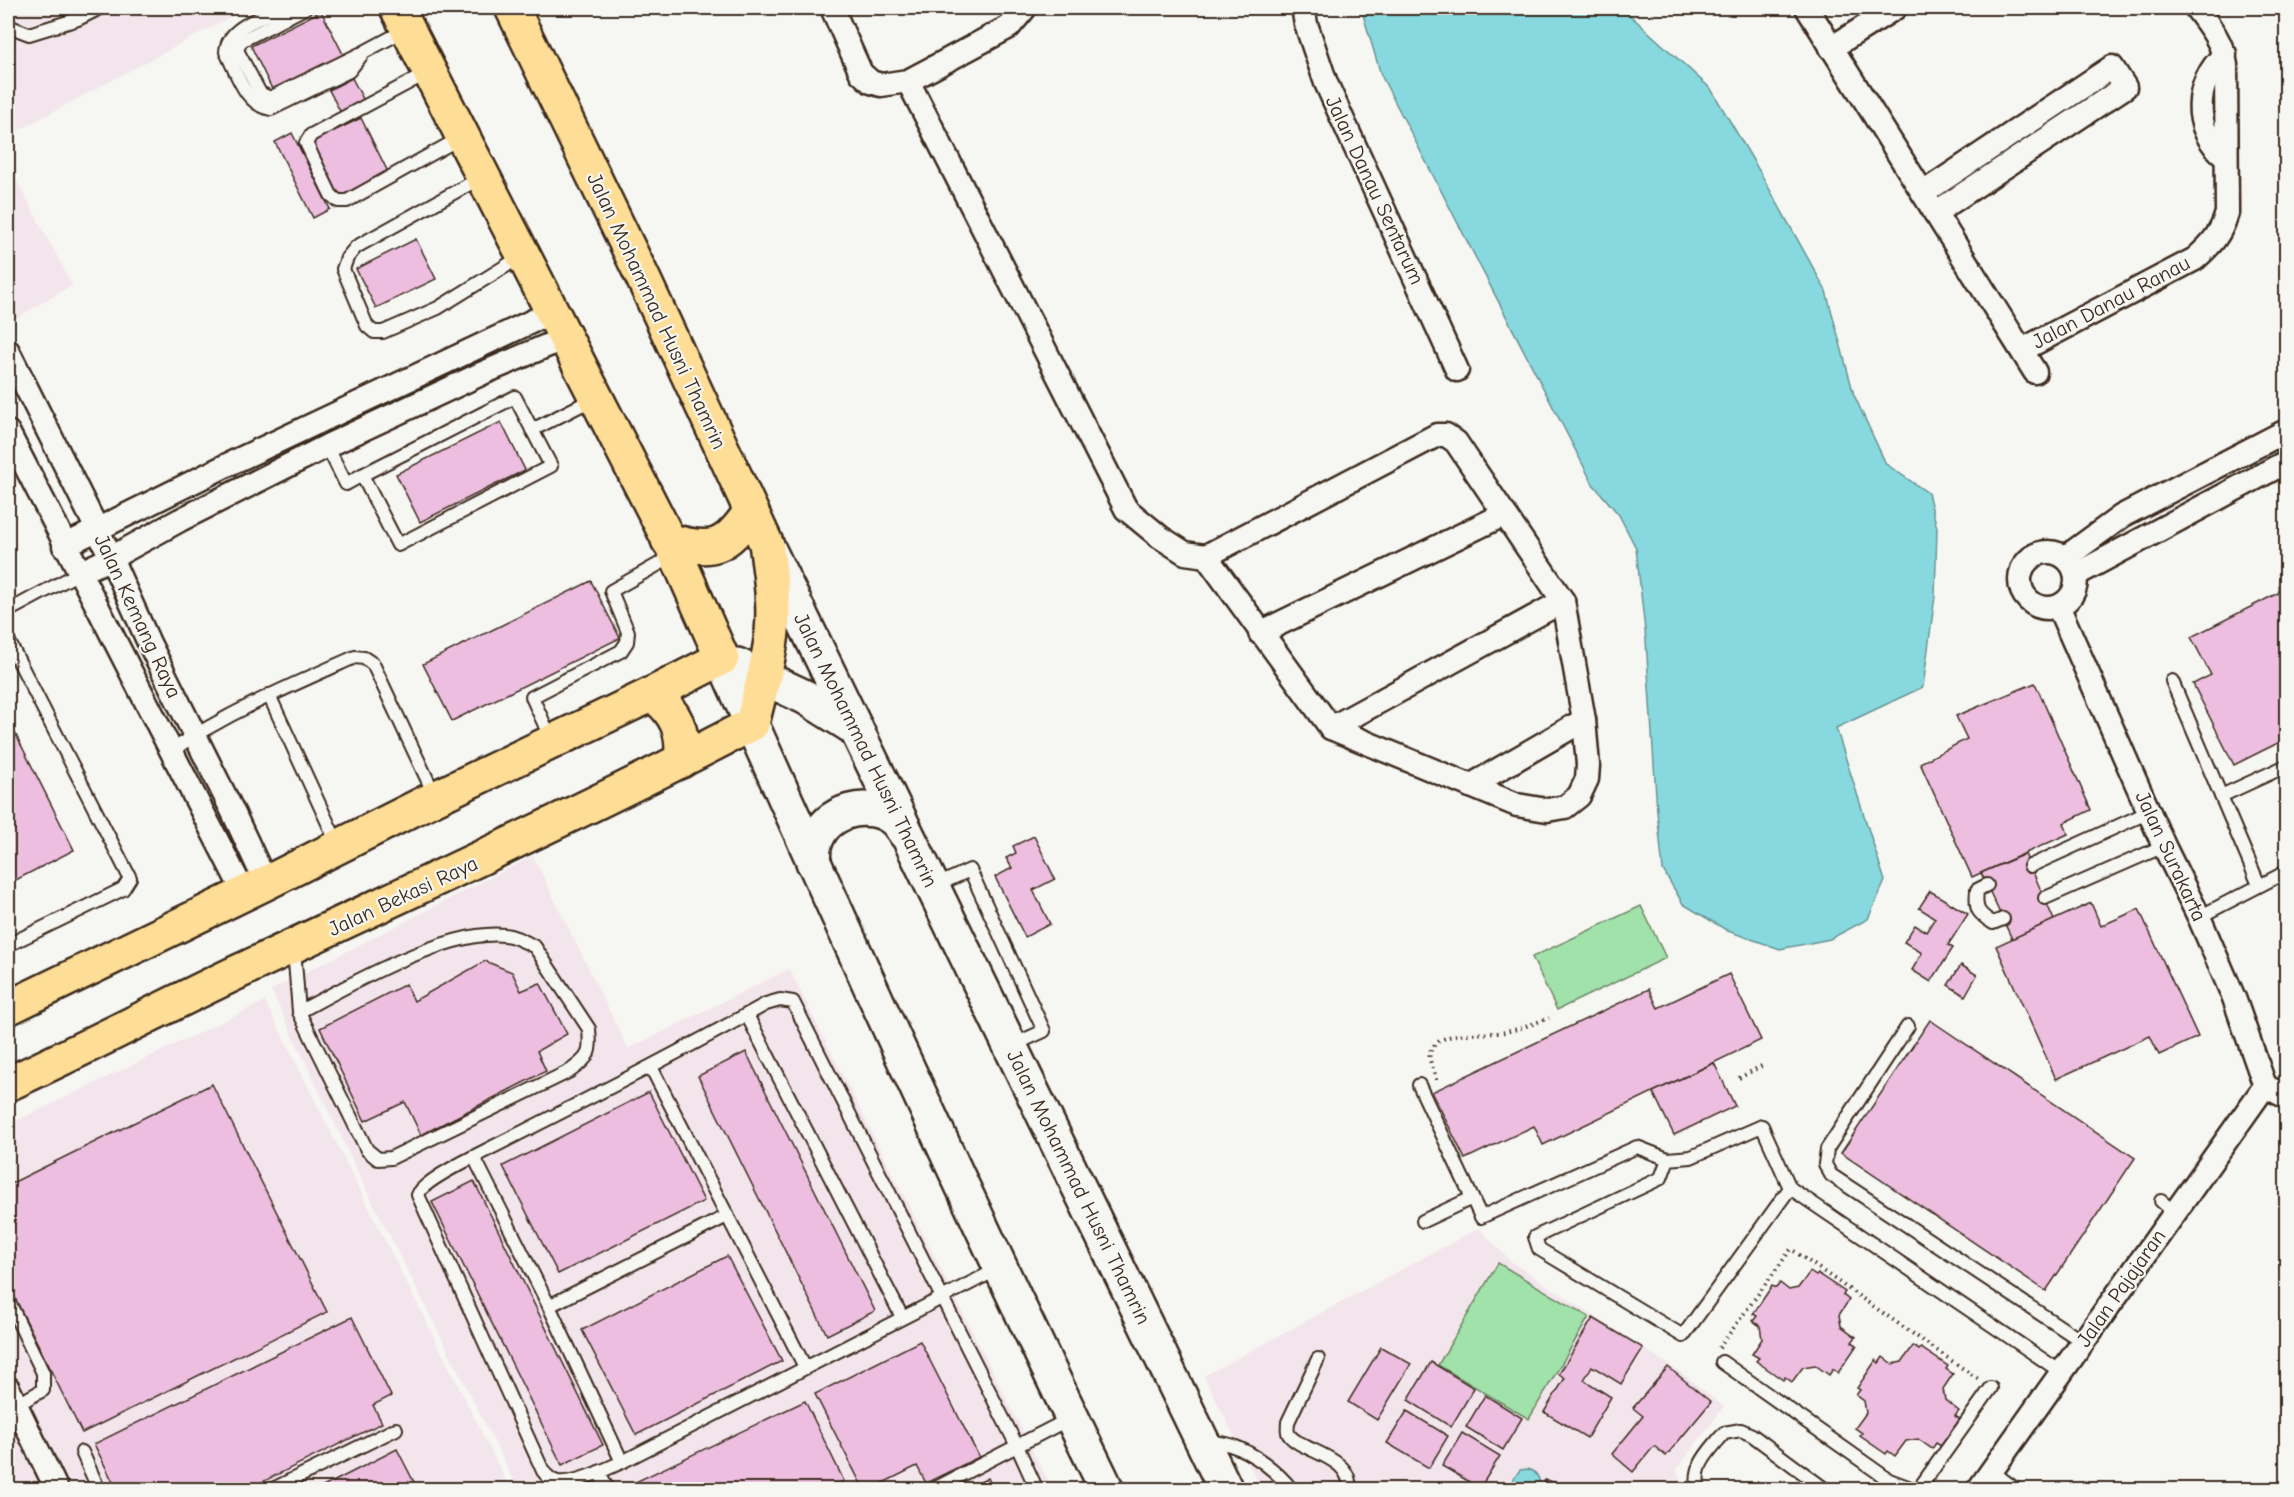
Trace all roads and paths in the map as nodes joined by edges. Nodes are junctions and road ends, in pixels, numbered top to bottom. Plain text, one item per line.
1 (100, 8) edge
2 (283, 8) edge
3 (305, 8) edge
4 (512, 8) edge
5 (832, 8) edge
6 (1025, 8) edge
7 (1303, 8) edge
8 (1895, 8) edge
9 (2196, 8) edge
10 (1816, 10) edge
11 (402, 18) edge
12 (8, 26) edge
13 (1831, 48) junction
14 (364, 52) junction
15 (430, 72) junction
16 (908, 81) junction
17 (463, 136) junction
18 (483, 176) junction
19 (1923, 193) junction
20 (1935, 213) junction
21 (523, 255) junction
22 (559, 325) junction
23 (2022, 350) junction
24 (8, 351) edge
25 (1457, 370) dead end
26 (2036, 372) dead end
27 (596, 397) junction
28 (532, 430) junction
29 (2286, 430) edge
30 (8, 432) edge
31 (327, 446) junction
32 (2286, 462) edge
33 (227, 465) junction
34 (362, 475) junction
35 (242, 490) junction
36 (752, 511) junction
37 (1505, 514) junction
38 (97, 529) junction
39 (766, 543) junction
40 (64, 546) junction
41 (672, 547) junction
42 (1206, 556) junction
43 (111, 558) junction
44 (2071, 566) junction
45 (79, 573) junction
46 (1563, 601) junction
47 (2058, 608) junction
48 (8, 611) edge
49 (1260, 633) junction
50 (8, 640) edge
51 (722, 658) junction
52 (764, 676) junction
53 (2172, 681) dead end
54 (652, 694) junction
55 (269, 695) junction
56 (1584, 720) junction
57 (752, 724) junction
58 (1331, 728) junction
59 (856, 729) junction
60 (194, 735) junction
61 (553, 742) junction
62 (171, 751) junction
63 (681, 761) junction
64 (2286, 766) edge
65 (1470, 786) junction
66 (2221, 796) junction
67 (435, 798) junction
68 (2149, 812) junction
69 (908, 837) junction
70 (2163, 846) junction
71 (338, 847) junction
72 (813, 862) junction
73 (2030, 866) dead end
74 (2286, 872) edge
75 (1987, 885) dead end
76 (2259, 885) junction
77 (255, 888) junction
78 (2045, 898) dead end
79 (2199, 917) junction
80 (2003, 919) dead end
81 (8, 945) edge
82 (293, 947) junction
83 (8, 1008) edge
84 (299, 1012) junction
85 (747, 1015) junction
86 (1549, 1018) dead end
87 (1908, 1026) dead end
88 (1765, 1064) dead end
89 (651, 1067) junction
90 (1739, 1078) dead end
91 (8, 1084) edge
92 (1419, 1085) joint
93 (2265, 1086) junction
94 (2286, 1097) edge
95 (474, 1157) junction
96 (1668, 1159) junction
97 (1790, 1188) junction
98 (1472, 1198) junction
99 (727, 1216) junction
100 (1423, 1221) dead end
101 (1000, 1268) junction
102 (941, 1297) junction
103 (8, 1300) edge
104 (549, 1306) junction
105 (902, 1317) junction
106 (2083, 1342) junction
107 (1318, 1359) dead end
108 (1722, 1362) joint
109 (805, 1367) junction
110 (2061, 1372) junction
111 (1991, 1388) joint
112 (12, 1396) edge
113 (1072, 1418) junction
114 (396, 1429) dead end
115 (1203, 1441) junction
116 (1017, 1446) junction
117 (82, 1452) dead end
118 (622, 1462) junction
119 (1991, 1471) junction
120 (599, 1472) junction
121 (1886, 1485) edge
122 (57, 1489) edge
123 (99, 1490) edge
124 (271, 1490) edge
125 (608, 1490) edge
126 (932, 1490) edge
127 (1037, 1490) edge
128 (1107, 1490) edge
129 (1226, 1490) edge
130 (1292, 1490) edge
131 (1349, 1490) edge
132 (1699, 1490) edge
133 (1826, 1490) edge
134 (1917, 1490) edge
135 (1978, 1490) edge
136 (2017, 1490) edge

1 - 12 lane
2 - 14 lane
3 - 14 lane
4 - 36 main road, Jalan Mohammad Husni Thamrin
5 - 16 street
6 - 16 street
7 - 25 street, Jalan Danau Sentarum
8 - 13 street
9 - 23 street, Jalan Danau Ranau
10 - 13 street
11 - 14 lane
11 - 15 main road
13 - 19 street
15 - 17 main road
15 - 17 lane
16 - 42 street
17 - 18 main road
18 - 21 main road
18 - 21 lane
19 - 20 street
19 - 20 street
20 - 23 street
21 - 22 main road
22 - 27 main road
22 - 31 street
22 - 33 street
23 - 26 street
24 - 38 street, Jalan Kemang Raya
27 - 28 lane
27 - 41 main road
28 - 34 lane
28 - 34 lane
29 - 44 street
30 - 40 street, Jalan Kemang Raya
31 - 34 lane
31 - 35 street
32 - 44 street
33 - 35 street
33 - 38 street
35 - 43 street
36 - 39 main road, Jalan Mohammad Husni Thamrin
36 - 41 main road
37 - 42 street
37 - 46 street
37 - 49 street
38 - 40 street
38 - 43 street, Jalan Kemang Raya
39 - 52 main road
39 - 59 street, Jalan Mohammad Husni Thamrin
40 - 45 street, Jalan Kemang Raya
41 - 51 main road
41 - 61 lane
42 - 49 street
43 - 45 street
43 - 60 street, Jalan Kemang Raya
44 - 47 street
44 - 47 street
45 - 48 lane
45 - 62 street, Jalan Kemang Raya
46 - 56 street
46 - 58 street
47 - 68 street, Jalan Surakarta
49 - 58 street
50 - 81 lane
51 - 52 street
51 - 54 main road
51 - 57 street
52 - 57 main road
52 - 59 street
53 - 66 lane
54 - 61 main road
54 - 63 main road
55 - 60 lane
55 - 67 lane
55 - 71 lane
56 - 65 street
56 - 65 street
57 - 63 main road, Jalan Bekasi Raya
57 - 72 street
58 - 65 street
59 - 69 street, Jalan Mohammad Husni Thamrin
60 - 62 lane
60 - 77 street, Jalan Kemang Raya
61 - 67 main road
62 - 77 street, Jalan Kemang Raya
63 - 82 main road, Jalan Bekasi Raya
64 - 66 lane
66 - 76 lane
67 - 71 main road
68 - 70 street, Jalan Surakarta
68 - 73 lane
69 - 72 street
69 - 115 street, Jalan Mohammad Husni Thamrin
70 - 78 lane
70 - 79 street, Jalan Surakarta
71 - 77 main road
72 - 101 street
74 - 76 lane
75 - 80 lane
76 - 79 lane
77 - 83 main road
79 - 93 street, Jalan Surakarta
82 - 84 lane
82 - 91 main road, Jalan Bekasi Raya
84 - 84 lane
85 - 89 lane
85 - 102 lane
85 - 105 lane
86 - 92 path
87 - 106 lane
88 - 90 path
89 - 95 lane
89 - 99 lane
92 - 98 lane
93 - 94 street
93 - 106 street, Jalan Pajajaran
95 - 104 lane
95 - 120 lane
96 - 97 lane
96 - 97 lane
96 - 98 lane
97 - 110 lane
98 - 100 lane
99 - 104 lane
99 - 109 lane
101 - 102 lane
101 - 113 street
102 - 105 lane
102 - 116 lane
103 - 112 lane
104 - 118 lane
105 - 109 lane
106 - 110 street, Jalan Pajajaran
107 - 131 lane
108 - 111 path
108 - 121 lane
109 - 118 lane
110 - 119 street, Jalan Pajajaran
111 - 134 lane
112 - 122 street
113 - 116 lane
113 - 128 street
114 - 124 lane
115 - 129 street, Jalan Mohammad Husni Thamrin
115 - 130 lane
116 - 126 lane
116 - 127 lane
117 - 123 lane
118 - 120 lane
119 - 135 street, Jalan Pajajaran
119 - 136 lane
120 - 125 lane
121 - 134 lane
132 - 133 lane

